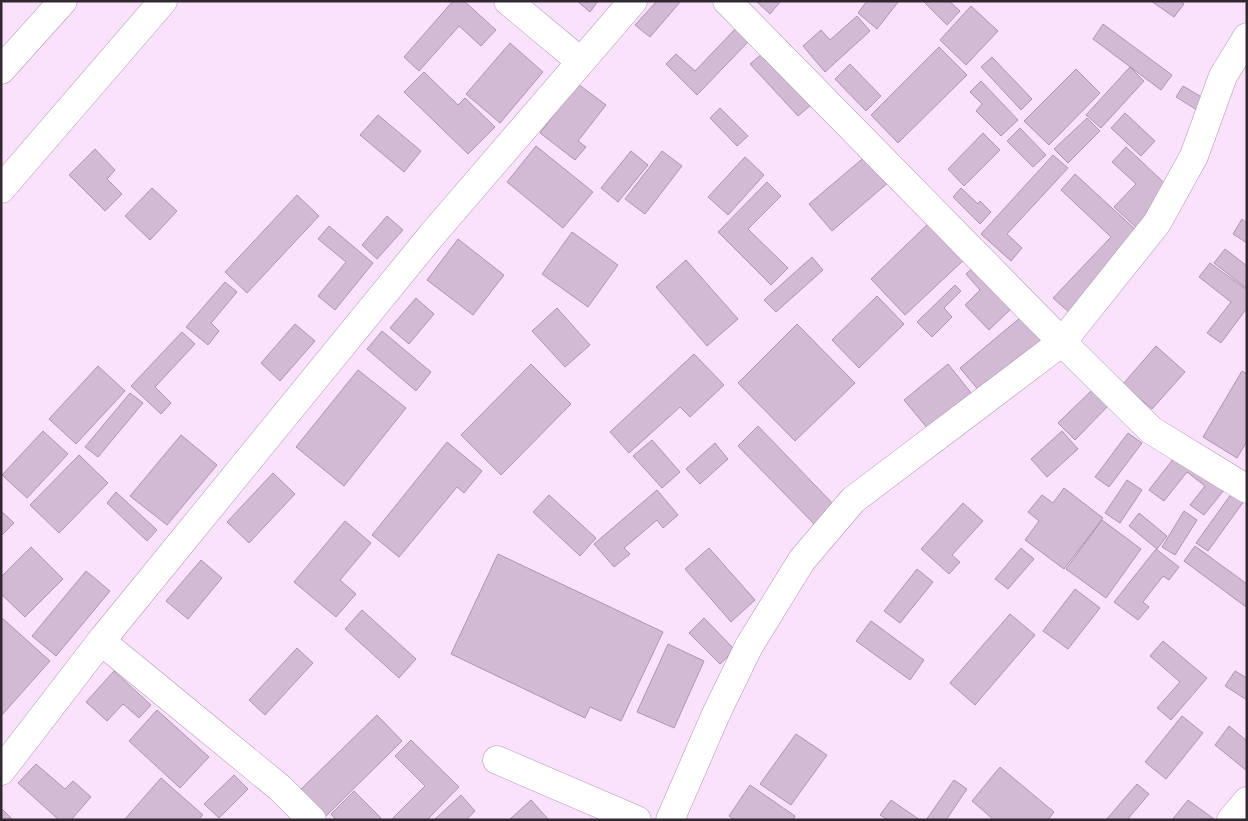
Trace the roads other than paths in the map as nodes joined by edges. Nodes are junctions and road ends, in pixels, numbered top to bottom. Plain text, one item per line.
1 (63, 1) edge
2 (163, 1) edge
3 (508, 1) edge
4 (633, 1) edge
5 (727, 1) edge
6 (1247, 37) edge
7 (580, 62) junction
8 (1, 70) edge
9 (1, 189) edge
10 (1062, 342) junction
11 (1247, 489) edge
12 (101, 641) junction
13 (497, 760) dead end
14 (1, 771) edge
15 (1247, 801) edge
16 (312, 820) edge
17 (637, 820) edge
18 (670, 820) edge
19 (1231, 820) edge

1 - 8 street
2 - 9 street
3 - 7 street
4 - 7 street
5 - 10 street
6 - 10 street
7 - 12 street
10 - 11 street
10 - 18 street
12 - 14 street
12 - 16 street
13 - 17 street
15 - 19 street

